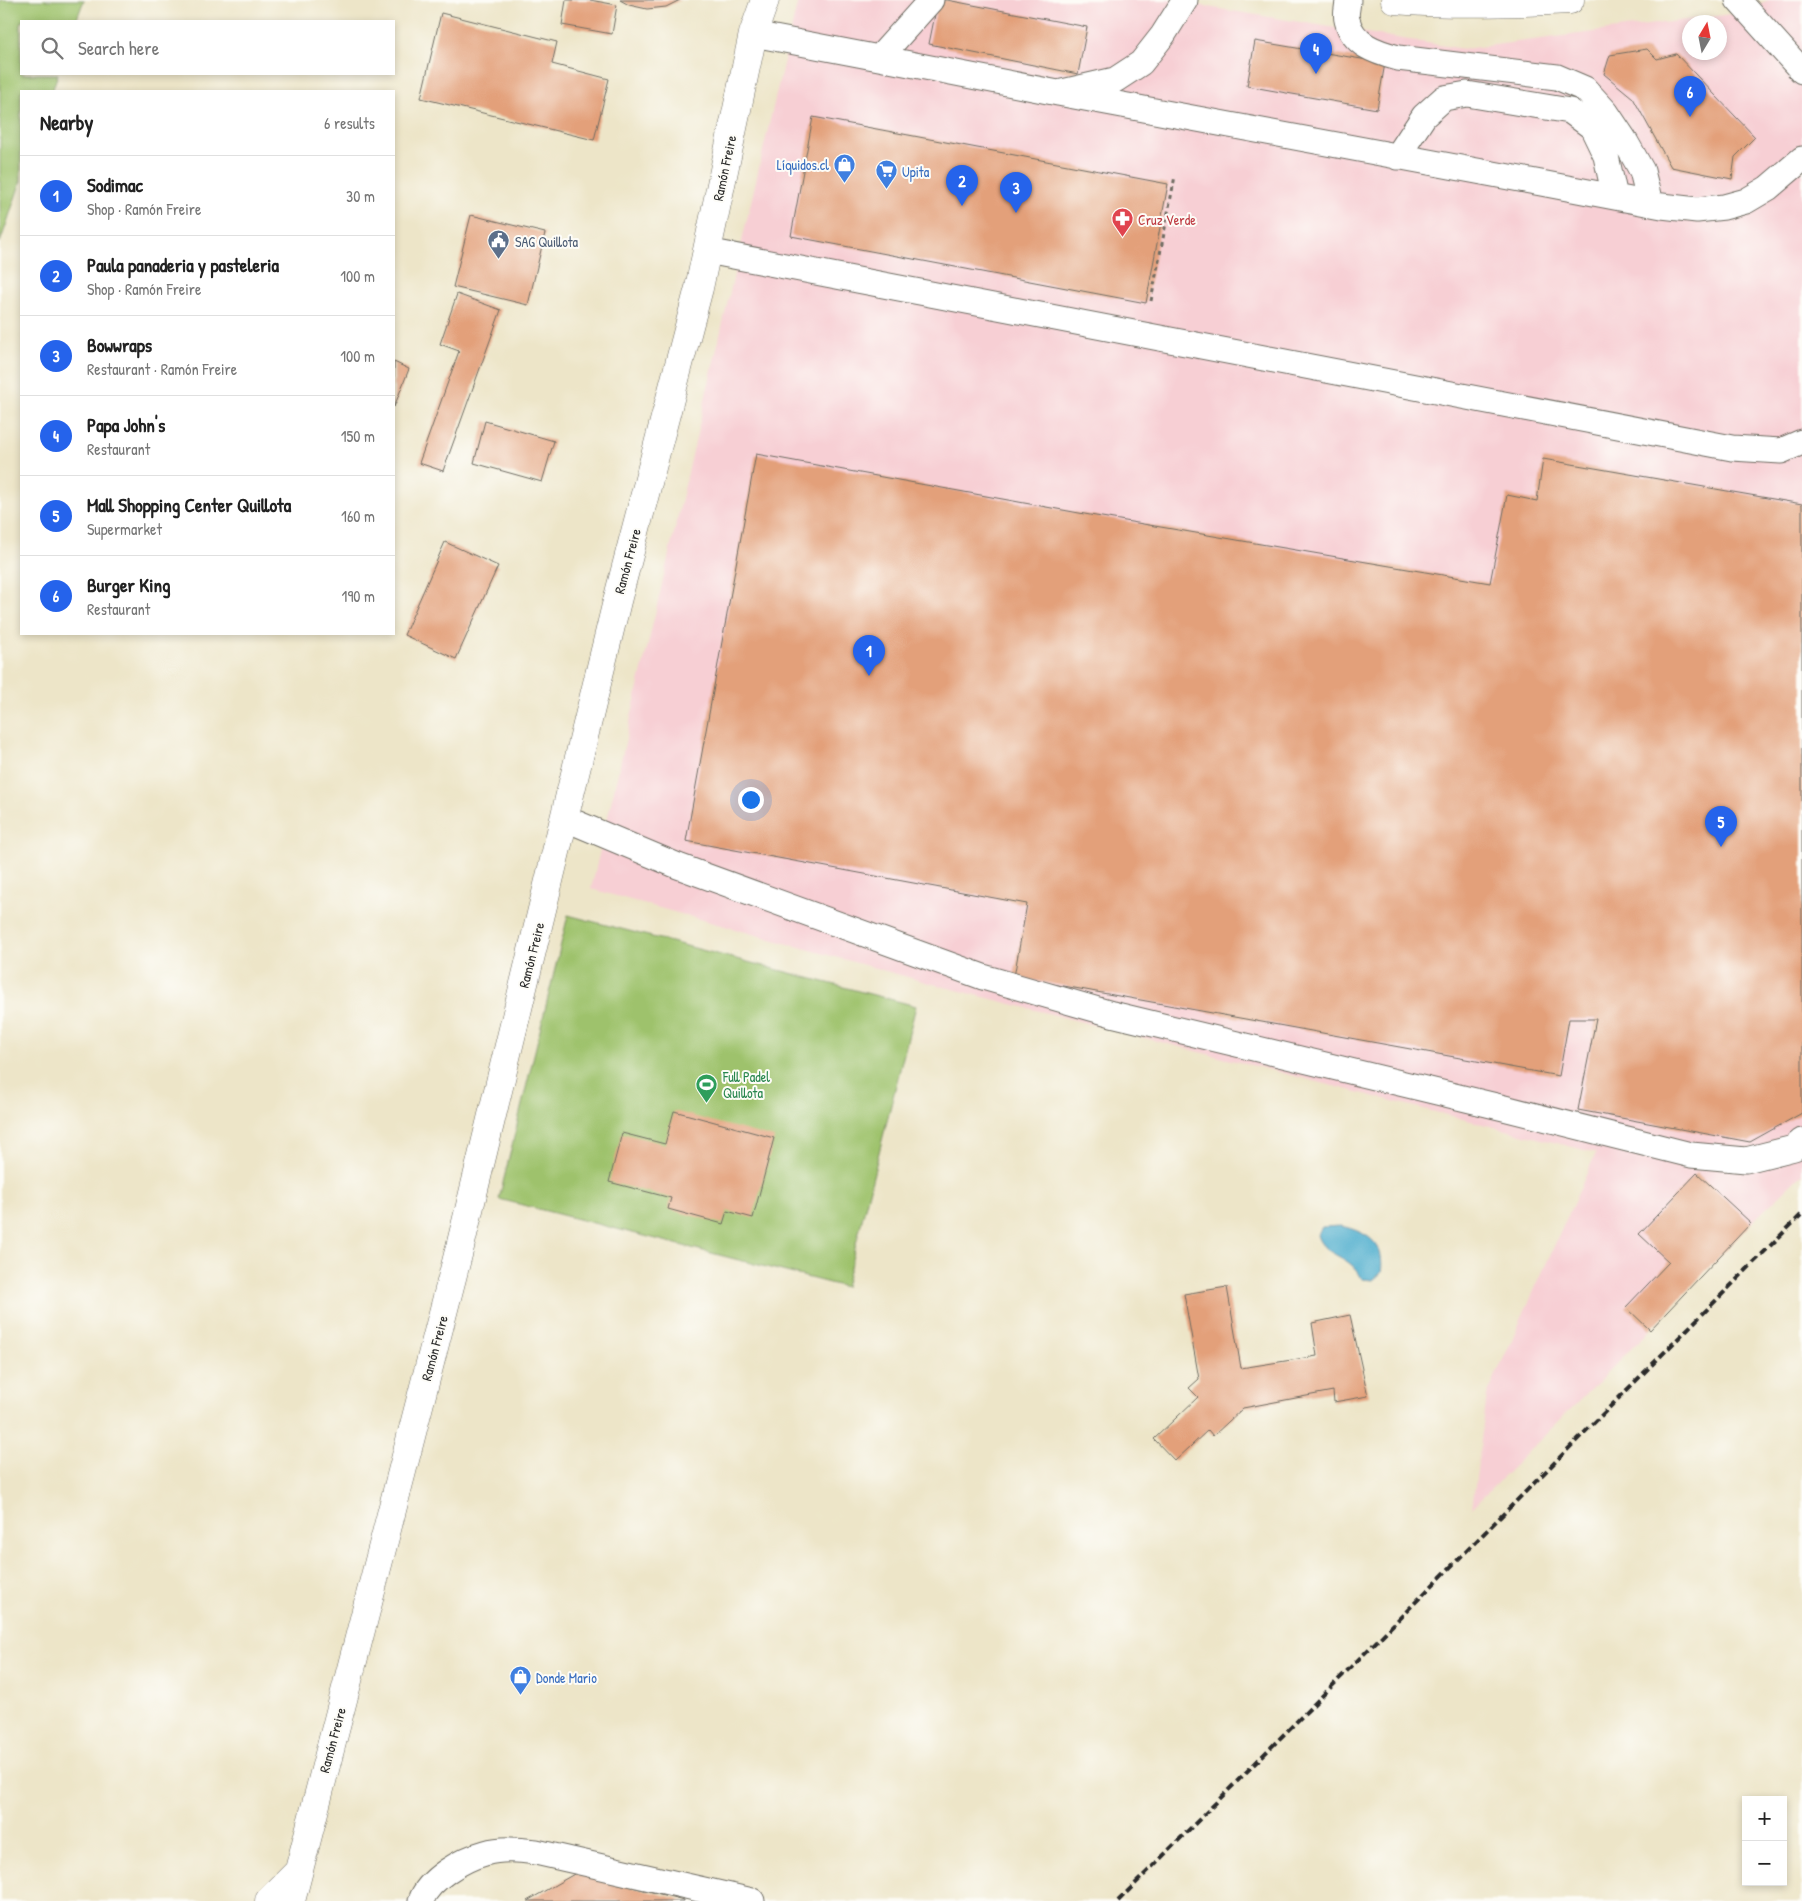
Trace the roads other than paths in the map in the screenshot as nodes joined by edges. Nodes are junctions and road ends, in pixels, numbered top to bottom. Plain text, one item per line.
1 (755, 0) edge
2 (765, 0) edge
3 (932, 0) edge
4 (1185, 0) edge
5 (1348, 0) edge
6 (1395, 0) edge
7 (1570, 0) edge
8 (1738, 0) edge
9 (753, 34) junction
10 (879, 58) junction
11 (1802, 72) edge
12 (1058, 93) junction
13 (1397, 157) junction
14 (1802, 159) edge
15 (1615, 197) junction
16 (1650, 203) junction
17 (707, 251) junction
18 (1802, 442) edge
19 (564, 818) junction
20 (1802, 1142) edge
21 (297, 1872) junction
22 (269, 1901) edge
23 (291, 1901) edge
24 (421, 1901) edge
25 (752, 1901) edge

1 - 9 main road, Ramón Freire
2 - 9 main road, Ramón Freire
3 - 10 lane
4 - 12 lane
5 - 16 lane
6 - 7 main road
8 - 11 lane
9 - 10 lane
9 - 17 main road, Ramón Freire
10 - 12 lane
12 - 13 lane
13 - 15 lane
13 - 15 lane
14 - 16 lane
15 - 16 lane
17 - 18 lane
17 - 19 main road, Ramón Freire
19 - 20 lane
19 - 21 main road, Ramón Freire
21 - 22 main road, Ramón Freire
21 - 23 main road, Ramón Freire
24 - 25 lane

